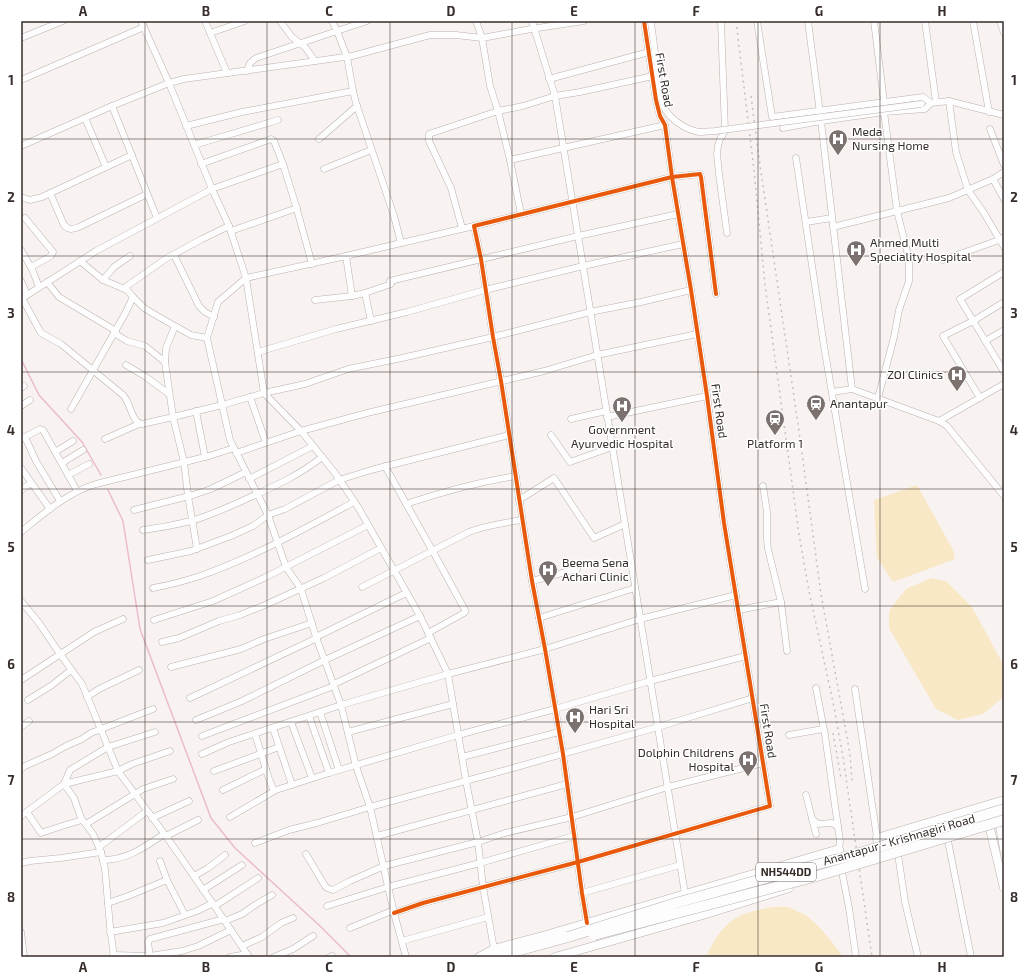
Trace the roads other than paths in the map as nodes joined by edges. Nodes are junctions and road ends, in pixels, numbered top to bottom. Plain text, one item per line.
1 (62, 21) edge
2 (141, 21) edge
3 (205, 21) edge
4 (245, 21) edge
5 (280, 21) edge
6 (332, 21) edge
7 (368, 21) edge
8 (476, 21) edge
9 (532, 21) edge
10 (584, 21) edge
11 (644, 21) edge
12 (721, 21) edge
13 (757, 21) edge
14 (808, 21) edge
15 (874, 21) edge
16 (926, 21) edge
17 (973, 21) edge
18 (1000, 21) edge
19 (651, 22) edge
20 (144, 28) junction
21 (534, 29) junction
22 (337, 32) junction
23 (210, 33) junction
24 (1004, 33) edge
25 (21, 38) edge
26 (482, 38) junction
27 (302, 44) junction
28 (648, 52) junction
29 (347, 57) junction
30 (316, 61) junction
31 (247, 71) junction
32 (227, 73) junction
33 (653, 76) junction
34 (550, 79) junction
35 (21, 80) edge
36 (169, 83) junction
37 (353, 91) junction
38 (555, 96) junction
39 (949, 101) junction
40 (884, 102) junction
41 (933, 102) junction
42 (112, 106) junction
43 (357, 106) junction
44 (498, 111) junction
45 (820, 111) junction
46 (884, 112) junction
47 (989, 112) junction
48 (1004, 115) edge
49 (85, 118) junction
50 (278, 120) dead end
51 (821, 121) junction
52 (665, 125) junction
53 (186, 126) junction
54 (783, 128) dead end
55 (990, 130) dead end
56 (318, 139) dead end
57 (21, 145) edge
58 (194, 145) junction
59 (563, 148) junction
60 (371, 150) junction
61 (132, 155) junction
62 (796, 158) dead end
63 (510, 160) junction
64 (202, 164) junction
65 (283, 164) junction
66 (1004, 165) edge
67 (106, 167) junction
68 (324, 169) dead end
69 (1004, 172) edge
70 (672, 177) junction
71 (993, 179) junction
72 (212, 189) junction
73 (968, 190) junction
74 (50, 193) junction
75 (147, 194) junction
76 (21, 197) edge
77 (1004, 199) edge
78 (572, 201) junction
79 (297, 208) junction
80 (897, 211) junction
81 (521, 214) junction
82 (678, 214) junction
83 (25, 218) dead end
84 (157, 218) junction
85 (832, 218) junction
86 (806, 222) junction
87 (474, 226) junction
88 (833, 227) junction
89 (230, 228) junction
90 (462, 228) junction
91 (727, 233) dead end
92 (578, 236) junction
93 (1002, 239) edge
94 (401, 243) junction
95 (683, 244) junction
96 (1004, 247) edge
97 (21, 250) edge
98 (174, 255) junction
99 (130, 256) dead end
100 (346, 256) junction
101 (481, 259) junction
102 (943, 260) dead end
103 (80, 261) junction
104 (312, 264) junction
105 (584, 266) junction
106 (31, 268) junction
107 (1004, 272) edge
108 (246, 278) junction
109 (103, 280) junction
110 (21, 281) edge
111 (47, 282) junction
112 (39, 287) junction
113 (124, 288) junction
114 (485, 290) junction
115 (691, 290) junction
116 (365, 293) junction
117 (716, 294) dead end
118 (352, 296) junction
119 (23, 297) edge
120 (133, 298) junction
121 (315, 300) dead end
122 (1004, 302) edge
123 (590, 312) junction
124 (214, 317) junction
125 (973, 320) junction
126 (371, 321) junction
127 (175, 326) junction
128 (1004, 330) edge
129 (115, 332) junction
130 (697, 334) junction
131 (493, 337) junction
132 (207, 338) junction
133 (985, 341) junction
134 (258, 352) junction
135 (597, 355) junction
136 (165, 362) junction
137 (126, 364) dead end
138 (94, 370) junction
139 (1004, 372) edge
140 (501, 381) junction
141 (1004, 384) edge
142 (852, 388) junction
143 (832, 392) junction
144 (264, 393) junction
145 (169, 394) junction
146 (707, 396) junction
147 (250, 397) junction
148 (878, 398) junction
149 (980, 398) junction
150 (30, 400) dead end
151 (21, 406) edge
152 (222, 406) junction
153 (71, 409) dead end
154 (196, 411) junction
155 (607, 414) junction
156 (173, 417) junction
157 (571, 419) dead end
158 (939, 422) junction
159 (139, 424) junction
160 (301, 431) junction
161 (509, 435) junction
162 (550, 435) dead end
163 (23, 438) edge
164 (105, 439) dead end
165 (73, 441) dead end
166 (266, 443) junction
167 (313, 446) junction
168 (612, 447) junction
169 (83, 450) dead end
170 (235, 451) junction
171 (55, 452) junction
172 (205, 457) junction
173 (322, 457) junction
174 (184, 462) junction
175 (62, 463) junction
176 (89, 464) dead end
177 (385, 466) junction
178 (21, 468) edge
179 (246, 472) junction
180 (68, 475) junction
181 (516, 476) junction
182 (250, 479) junction
183 (339, 480) junction
184 (31, 483) junction
185 (762, 486) dead end
186 (21, 490) edge
187 (77, 491) junction
188 (257, 494) junction
189 (188, 496) junction
190 (1004, 496) edge
191 (519, 500) junction
192 (60, 501) junction
193 (354, 502) junction
194 (406, 504) junction
195 (50, 509) junction
196 (134, 510) dead end
197 (268, 514) junction
198 (522, 520) junction
199 (192, 521) junction
200 (625, 524) junction
201 (368, 525) junction
202 (142, 530) dead end
203 (21, 532) edge
204 (278, 543) junction
205 (381, 548) junction
206 (198, 549) junction
207 (433, 550) junction
208 (148, 560) dead end
209 (286, 567) junction
210 (577, 569) dead end
211 (394, 570) junction
212 (532, 581) junction
213 (362, 587) dead end
214 (153, 588) dead end
215 (301, 588) junction
216 (635, 588) junction
217 (865, 589) dead end
218 (406, 593) junction
219 (736, 595) junction
220 (21, 601) edge
221 (781, 602) junction
222 (738, 610) junction
223 (420, 616) junction
224 (539, 618) junction
225 (123, 619) dead end
226 (640, 619) junction
227 (154, 620) dead end
228 (312, 623) junction
229 (429, 635) junction
230 (317, 637) junction
231 (162, 642) dead end
232 (545, 649) junction
233 (787, 650) dead end
234 (60, 654) junction
235 (746, 656) junction
236 (325, 660) junction
237 (171, 667) dead end
238 (71, 670) junction
239 (139, 670) dead end
240 (448, 674) junction
241 (21, 680) edge
242 (650, 681) junction
243 (334, 685) junction
244 (816, 688) dead end
245 (855, 689) dead end
246 (87, 697) junction
247 (190, 698) dead end
248 (753, 698) junction
249 (28, 700) dead end
250 (453, 704) junction
251 (341, 705) junction
252 (153, 709) dead end
253 (555, 709) junction
254 (320, 712) junction
255 (309, 716) junction
256 (196, 720) dead end
257 (29, 721) dead end
258 (291, 722) junction
259 (21, 727) edge
260 (658, 727) junction
261 (273, 728) junction
262 (823, 729) junction
263 (101, 730) junction
264 (155, 732) dead end
265 (348, 732) junction
266 (559, 732) junction
267 (255, 734) junction
268 (458, 735) junction
269 (789, 735) dead end
270 (202, 736) dead end
271 (279, 746) junction
272 (108, 747) junction
273 (170, 751) dead end
274 (261, 753) junction
275 (202, 754) dead end
276 (563, 754) junction
277 (462, 757) junction
278 (763, 763) junction
279 (356, 766) junction
280 (21, 769) edge
281 (266, 769) junction
282 (339, 770) junction
283 (118, 771) junction
284 (214, 771) dead end
285 (329, 773) junction
286 (312, 778) junction
287 (173, 780) dead end
288 (466, 781) junction
289 (64, 784) junction
290 (567, 784) junction
291 (292, 785) junction
292 (668, 788) junction
293 (222, 790) dead end
294 (274, 791) junction
295 (135, 794) junction
296 (806, 795) dead end
297 (189, 800) dead end
298 (1004, 800) edge
299 (370, 807) junction
300 (1004, 809) edge
301 (472, 811) junction
302 (27, 812) junction
303 (147, 812) junction
304 (21, 816) edge
305 (230, 817) dead end
306 (572, 817) junction
307 (152, 818) junction
308 (812, 819) junction
309 (198, 820) dead end
310 (84, 822) junction
311 (1003, 824) edge
312 (838, 827) junction
313 (990, 829) junction
314 (675, 834) junction
315 (816, 834) dead end
316 (165, 835) junction
317 (377, 836) junction
318 (574, 836) junction
319 (877, 838) junction
320 (948, 840) junction
321 (478, 842) junction
322 (255, 843) dead end
323 (100, 849) junction
324 (839, 849) junction
325 (1004, 849) edge
326 (306, 854) dead end
327 (898, 854) junction
328 (225, 855) dead end
329 (103, 860) junction
330 (160, 861) dead end
331 (578, 862) junction
332 (21, 863) edge
333 (480, 863) junction
334 (242, 865) dead end
335 (680, 865) junction
336 (384, 866) junction
337 (842, 872) junction
338 (194, 876) junction
339 (258, 878) dead end
340 (167, 880) junction
341 (388, 887) junction
342 (483, 887) junction
343 (1004, 888) edge
344 (203, 890) junction
345 (582, 893) junction
346 (684, 894) junction
347 (272, 895) dead end
348 (108, 903) junction
349 (214, 904) junction
350 (327, 906) dead end
351 (394, 911) junction
352 (185, 916) junction
353 (488, 917) junction
354 (293, 918) dead end
355 (224, 920) junction
356 (588, 923) junction
357 (350, 928) dead end
358 (231, 930) junction
359 (21, 932) edge
360 (110, 932) junction
361 (313, 936) dead end
362 (569, 939) junction
363 (402, 941) junction
364 (242, 946) junction
365 (494, 953) edge
366 (114, 956) edge
367 (248, 956) edge
368 (24, 957) edge
369 (150, 957) edge
370 (230, 957) edge
371 (274, 957) edge
372 (406, 957) edge
373 (479, 957) edge
374 (518, 957) edge
375 (556, 957) edge
376 (856, 957) edge
377 (918, 957) edge
378 (971, 957) edge

1 - 25 street
2 - 20 street
3 - 23 street
4 - 23 street
5 - 27 street
6 - 22 street
7 - 22 street
8 - 26 street
9 - 21 street
10 - 21 street
11 - 28 street, First Road
12 - 91 street
13 - 45 street
14 - 45 street
15 - 40 street
16 - 41 street
17 - 47 street
18 - 24 street
19 - 41 street, bridge
20 - 35 street
20 - 36 street
21 - 26 street
21 - 34 street
22 - 27 street
22 - 29 street
23 - 32 street
26 - 29 street
26 - 44 street
27 - 30 street
27 - 31 street
28 - 33 street, First Road
28 - 34 street
29 - 30 street
29 - 37 street
30 - 31 street
31 - 32 street
32 - 36 street
33 - 38 street
33 - 52 street, First Road
34 - 38 street
36 - 42 street
36 - 53 street
37 - 43 street
37 - 53 street
38 - 44 street
38 - 59 street
39 - 41 street
39 - 47 street
39 - 73 street
40 - 41 street
40 - 45 street
41 - 46 street
42 - 49 street
42 - 61 street
43 - 56 street
43 - 60 street
44 - 63 street
44 - 90 street
45 - 51 street
46 - 51 street
46 - 80 street
47 - 48 street
49 - 57 street
49 - 67 street
50 - 58 street
51 - 54 street
51 - 85 street
52 - 59 street
52 - 70 street, First Road
53 - 58 street
55 - 66 street
58 - 64 street
59 - 63 street
59 - 78 street
60 - 68 street
60 - 94 street
61 - 67 street
61 - 75 street
62 - 86 street
63 - 81 street
64 - 65 street
64 - 72 street
65 - 72 street
65 - 79 street
67 - 74 street
69 - 71 street
70 - 78 street
70 - 82 street, First Road
70 - 117 street
71 - 73 street
71 - 77 street
72 - 84 street
72 - 89 street
73 - 80 street
73 - 93 street
74 - 75 street
74 - 76 street
75 - 84 street
78 - 81 street
78 - 92 street
79 - 89 street
79 - 104 street
80 - 88 street
80 - 148 street
81 - 87 street
82 - 92 street
82 - 95 street, First Road
83 - 106 street
84 - 103 street
85 - 86 street
85 - 88 street
86 - 143 street
87 - 90 street
87 - 101 street
88 - 142 street
89 - 98 street
89 - 108 street
90 - 94 street
92 - 101 street
92 - 105 street
93 - 96 street
93 - 102 street
94 - 100 street
95 - 105 street
95 - 115 street, First Road
97 - 106 street
98 - 113 street
98 - 124 street
99 - 109 street
100 - 104 street
100 - 118 street
101 - 114 street
101 - 116 street
103 - 109 street
103 - 111 street
104 - 108 street
105 - 114 street
105 - 123 street
106 - 112 street
107 - 125 street
108 - 124 street
108 - 134 street
109 - 113 street
110 - 119 street
111 - 112 street
111 - 129 street
112 - 119 street
113 - 120 street
114 - 126 street
114 - 131 street
115 - 123 street
115 - 130 street, First Road
116 - 118 street
116 - 126 street
118 - 121 street
119 - 138 street
120 - 127 street
120 - 129 street
122 - 125 street
123 - 131 street
123 - 135 street
124 - 132 street
125 - 133 street
125 - 149 street
126 - 134 street
127 - 132 street
127 - 136 street
128 - 133 street
129 - 136 street
129 - 138 street
130 - 135 street
130 - 146 street, First Road
131 - 140 street
131 - 144 street
132 - 152 street
133 - 139 street
134 - 144 street
135 - 140 street
135 - 155 street
136 - 145 street
137 - 145 street
138 - 153 street
138 - 159 street
140 - 160 street
140 - 161 street
141 - 149 street
142 - 143 street
142 - 148 street
143 - 217 street
144 - 147 street
144 - 160 street
145 - 156 street
146 - 155 street
146 - 219 street, First Road
147 - 152 street
147 - 166 street
148 - 158 street
149 - 158 street
150 - 151 street
152 - 154 street
152 - 170 street
154 - 156 street
154 - 172 street
155 - 157 street
155 - 168 street
156 - 159 street
156 - 174 street
158 - 190 street
159 - 164 street
160 - 166 street
160 - 167 street
161 - 177 street
161 - 181 street
162 - 168 street
163 - 171 street
163 - 192 street
165 - 171 street
166 - 170 street
167 - 173 street
167 - 182 street
168 - 200 street
169 - 175 street
170 - 172 street
170 - 179 street
171 - 175 street
172 - 174 street
173 - 183 street
173 - 188 street
174 - 187 street
174 - 189 street
175 - 180 street
176 - 180 street
177 - 183 street
177 - 194 street
178 - 184 street
179 - 182 street
179 - 189 street
180 - 187 street
181 - 191 street
181 - 194 street
182 - 188 street
183 - 193 street
183 - 197 street
184 - 186 street
184 - 195 street
185 - 221 street
187 - 192 street
188 - 197 street
188 - 199 street
189 - 196 street
189 - 199 street
191 - 198 street
191 - 200 street
192 - 195 street
193 - 201 street
193 - 204 street
194 - 207 street
195 - 203 street
197 - 204 street
197 - 206 street
198 - 207 street
198 - 212 street
199 - 202 street
199 - 206 street
200 - 216 street
201 - 205 street
201 - 209 street
204 - 209 street
204 - 214 street
205 - 211 street
205 - 215 street
206 - 208 street
207 - 211 street
207 - 229 street
209 - 215 street
209 - 227 street
210 - 212 street
211 - 213 street
211 - 218 street
212 - 224 street
215 - 228 street
215 - 231 street
216 - 224 street
216 - 226 street
218 - 223 street
218 - 230 street
219 - 222 street, First Road
219 - 226 street
220 - 234 street
221 - 222 street
221 - 233 street
222 - 235 street, First Road
223 - 229 street
223 - 236 street
224 - 232 street
225 - 234 street
226 - 232 street
226 - 242 street
228 - 230 street
228 - 237 street
229 - 240 street
229 - 243 street
230 - 236 street
230 - 247 street
232 - 240 street
232 - 253 street
234 - 238 street
234 - 241 street
235 - 242 street
235 - 248 street, First Road
236 - 243 street
236 - 256 street
238 - 246 street
238 - 249 street
239 - 246 street
240 - 250 street
240 - 251 street
242 - 253 street
242 - 260 street
243 - 251 street
243 - 270 street
244 - 262 street
245 - 319 street
246 - 263 street
248 - 260 street
248 - 278 street, First Road
250 - 265 street
250 - 268 street
251 - 254 street
251 - 265 street
252 - 263 street
253 - 266 street
253 - 268 street
254 - 255 street
254 - 282 street
255 - 258 street
255 - 285 street
257 - 259 street
258 - 261 street
258 - 286 street
260 - 276 street
260 - 292 street
261 - 267 street
261 - 271 street
262 - 269 street
262 - 312 street
263 - 272 street
263 - 280 street
264 - 272 street
265 - 279 street
266 - 276 street
266 - 277 street
267 - 274 street
267 - 275 street
268 - 277 street
268 - 279 street
271 - 274 street
271 - 291 street
272 - 283 street
272 - 289 street
273 - 283 street
274 - 281 street
274 - 284 street
276 - 288 street
276 - 290 street
277 - 288 street
278 - 292 street
278 - 314 street, First Road
279 - 282 street
279 - 299 street
281 - 293 street
281 - 294 street
282 - 285 street
283 - 289 street
283 - 295 street
285 - 286 street
286 - 291 street
287 - 295 street
288 - 299 street
288 - 301 street
289 - 302 street
289 - 310 street
290 - 301 street
290 - 306 street
291 - 294 street
292 - 306 street
292 - 314 street
294 - 305 street
295 - 303 street
295 - 310 street
296 - 308 street
297 - 307 street
298 - 319 street
299 - 317 street
299 - 322 street
300 - 362 highway, Anantapur - Krishnagiri Road / NH544DD, bridge
301 - 317 street
301 - 321 street
302 - 304 street
302 - 310 street
303 - 307 street
303 - 323 street
306 - 318 street
306 - 321 street
307 - 316 street
308 - 312 street
308 - 315 street
309 - 316 street
310 - 323 street
311 - 313 street
311 - 325 street
311 - 362 highway, NH544DD, bridge
312 - 324 street
313 - 320 street
313 - 343 street
314 - 331 street
314 - 335 street
316 - 329 street
316 - 338 street
317 - 336 street
318 - 331 street
318 - 333 street
319 - 327 street
320 - 327 street
320 - 378 street
321 - 333 street
321 - 336 street
323 - 329 street
323 - 332 street
324 - 337 street
324 - 346 street
326 - 336 street
327 - 377 street
328 - 338 street
329 - 348 street
330 - 340 street
331 - 342 street
331 - 345 street
333 - 341 street
333 - 342 street
334 - 344 street
335 - 345 street
335 - 346 street
336 - 341 street
337 - 375 street
337 - 376 street
338 - 344 street
339 - 349 street
340 - 348 street
340 - 352 street
341 - 350 street
341 - 351 street
342 - 351 street
342 - 353 street
344 - 349 street
345 - 356 street
346 - 356 street
347 - 355 street
348 - 360 street
349 - 352 street
349 - 355 street
351 - 357 street
351 - 363 street
352 - 360 street
353 - 363 street
353 - 365 street
354 - 364 street
355 - 358 street
355 - 369 street
356 - 365 street
358 - 364 street
358 - 369 street
359 - 368 street
360 - 366 street
361 - 371 street
362 - 365 highway, Anantapur - Krishnagiri Road / NH544DD
362 - 374 highway, Anantapur - Krishnagiri Road / NH544DD
363 - 372 street
364 - 367 street
365 - 373 street
366 - 369 street
367 - 370 street

